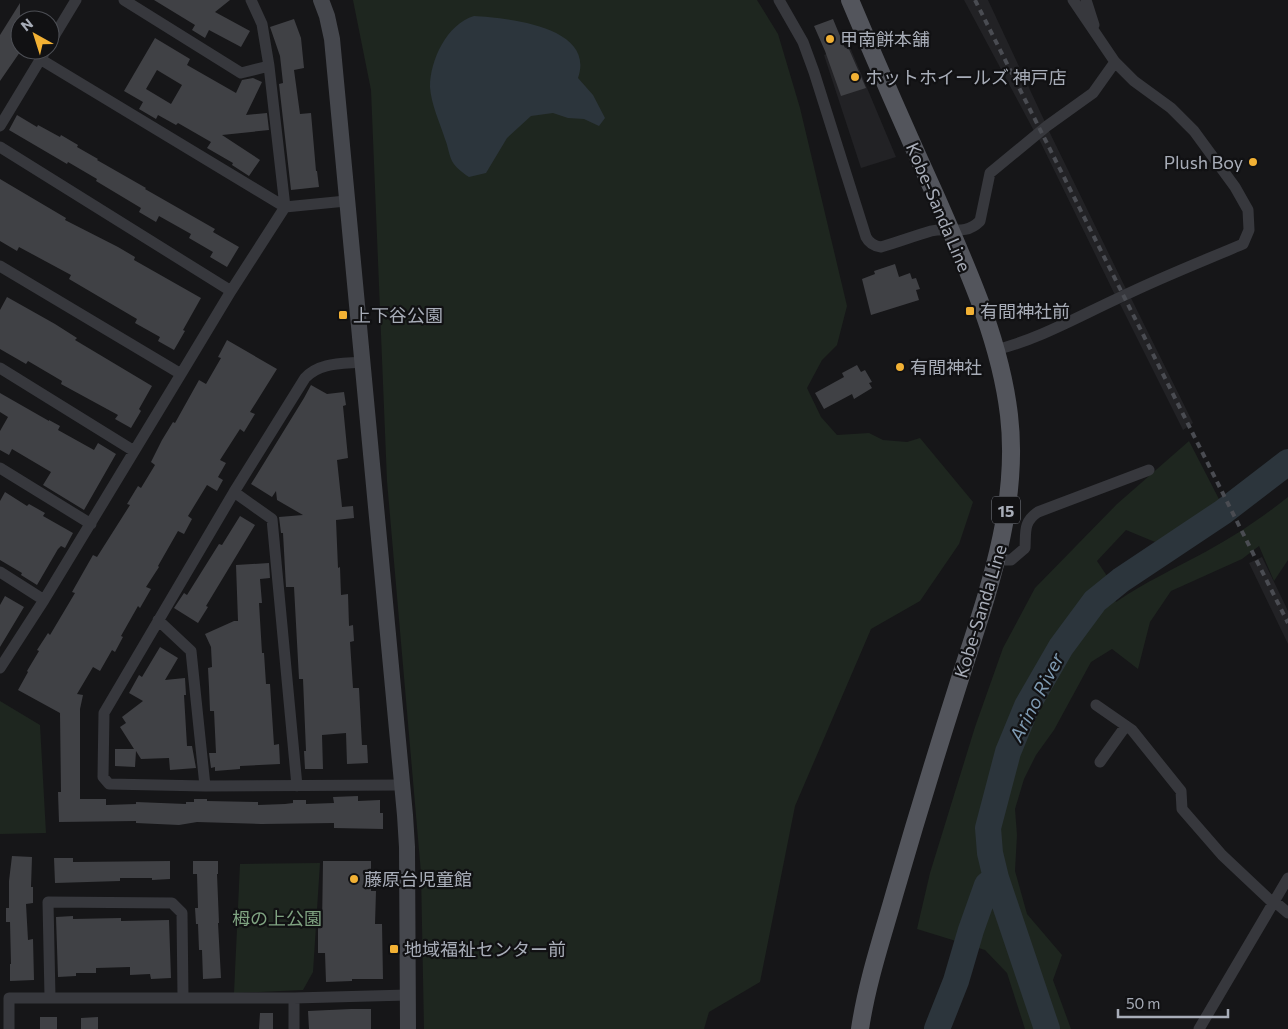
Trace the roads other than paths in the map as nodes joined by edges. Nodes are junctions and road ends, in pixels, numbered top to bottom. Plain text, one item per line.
1 (76, 0) edge
2 (124, 0) edge
3 (251, 0) edge
4 (321, 0) edge
5 (779, 0) edge
6 (850, 0) edge
7 (1073, 0) edge
8 (1086, 0) edge
9 (60, 26) edge
10 (1098, 39) junction
11 (39, 60) edge
12 (52, 60) edge
13 (1115, 62) junction
14 (269, 66) junction
15 (0, 126) edge
16 (0, 147) edge
17 (346, 201) junction
18 (285, 207) junction
19 (950, 231) junction
20 (0, 266) edge
21 (231, 291) junction
22 (995, 350) junction
23 (363, 362) junction
24 (0, 368) edge
25 (181, 374) junction
26 (134, 451) junction
27 (0, 468) edge
28 (1149, 470) dead end
29 (234, 492) junction
30 (91, 524) junction
31 (997, 560) junction
32 (0, 572) edge
33 (44, 600) junction
34 (158, 620) junction
35 (0, 668) edge
36 (1096, 704) dead end
37 (1125, 726) junction
38 (1100, 762) dead end
39 (402, 785) junction
40 (205, 786) junction
41 (297, 786) junction
42 (1288, 878) edge
43 (1274, 903) junction
44 (1288, 913) edge
45 (408, 995) junction
46 (4, 997) edge
47 (50, 997) junction
48 (183, 997) junction
49 (294, 998) junction
50 (9, 1029) edge
51 (294, 1029) edge
52 (408, 1029) edge
53 (860, 1029) edge
54 (1199, 1029) edge

1 - 9 street
2 - 14 street
3 - 14 street
4 - 17 street
5 - 19 street
6 - 19 main road, Kobe-Sanda Line / 15
7 - 10 street
8 - 10 street
10 - 13 street
11 - 15 street
12 - 18 street
13 - 19 street
13 - 22 street
14 - 18 street
16 - 21 street
17 - 18 street
17 - 23 street
18 - 21 street
19 - 22 main road, Kobe-Sanda Line / 15
20 - 25 street
21 - 25 street
22 - 31 main road, Kobe-Sanda Line / 15
23 - 29 street
23 - 39 street
24 - 26 street
25 - 26 street
26 - 30 street
27 - 30 street
28 - 31 street
29 - 34 street
29 - 41 street
30 - 33 street
31 - 53 main road, Kobe-Sanda Line / 15
32 - 33 street
33 - 35 street
34 - 40 street
34 - 40 street
36 - 37 street
37 - 38 street
37 - 43 street
39 - 41 street
39 - 45 street
40 - 41 street
42 - 43 street
43 - 44 street
43 - 54 street
45 - 49 street
45 - 52 street
46 - 47 street
46 - 50 street
47 - 48 street
47 - 48 street
48 - 49 street
49 - 51 street

